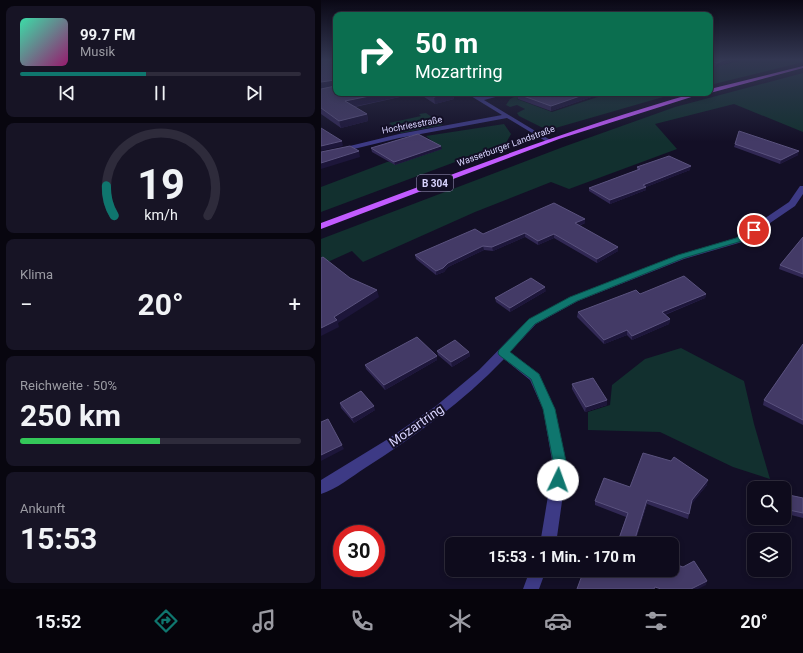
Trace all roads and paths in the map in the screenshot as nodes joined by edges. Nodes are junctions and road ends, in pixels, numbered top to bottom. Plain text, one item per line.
1 (727, 86) edge
2 (713, 90) edge
3 (473, 96) edge
4 (496, 96) edge
5 (691, 96) edge
6 (479, 100) junction
7 (507, 116) junction
8 (549, 141) junction
9 (321, 155) edge
10 (803, 188) edge
11 (321, 226) edge
12 (503, 353) junction
13 (321, 488) edge
14 (549, 537) edge
15 (535, 577) edge
16 (531, 589) edge

1 - 2 main road
3 - 6 street
4 - 6 street
5 - 8 main road, Wasserburger Landstraße / B 304
6 - 7 street
7 - 8 street
7 - 9 street, Hochriesstraße
8 - 11 main road, Wasserburger Landstraße / B 304
10 - 12 street, Mozartring
12 - 13 street, Mozartring
12 - 14 street
15 - 16 street

